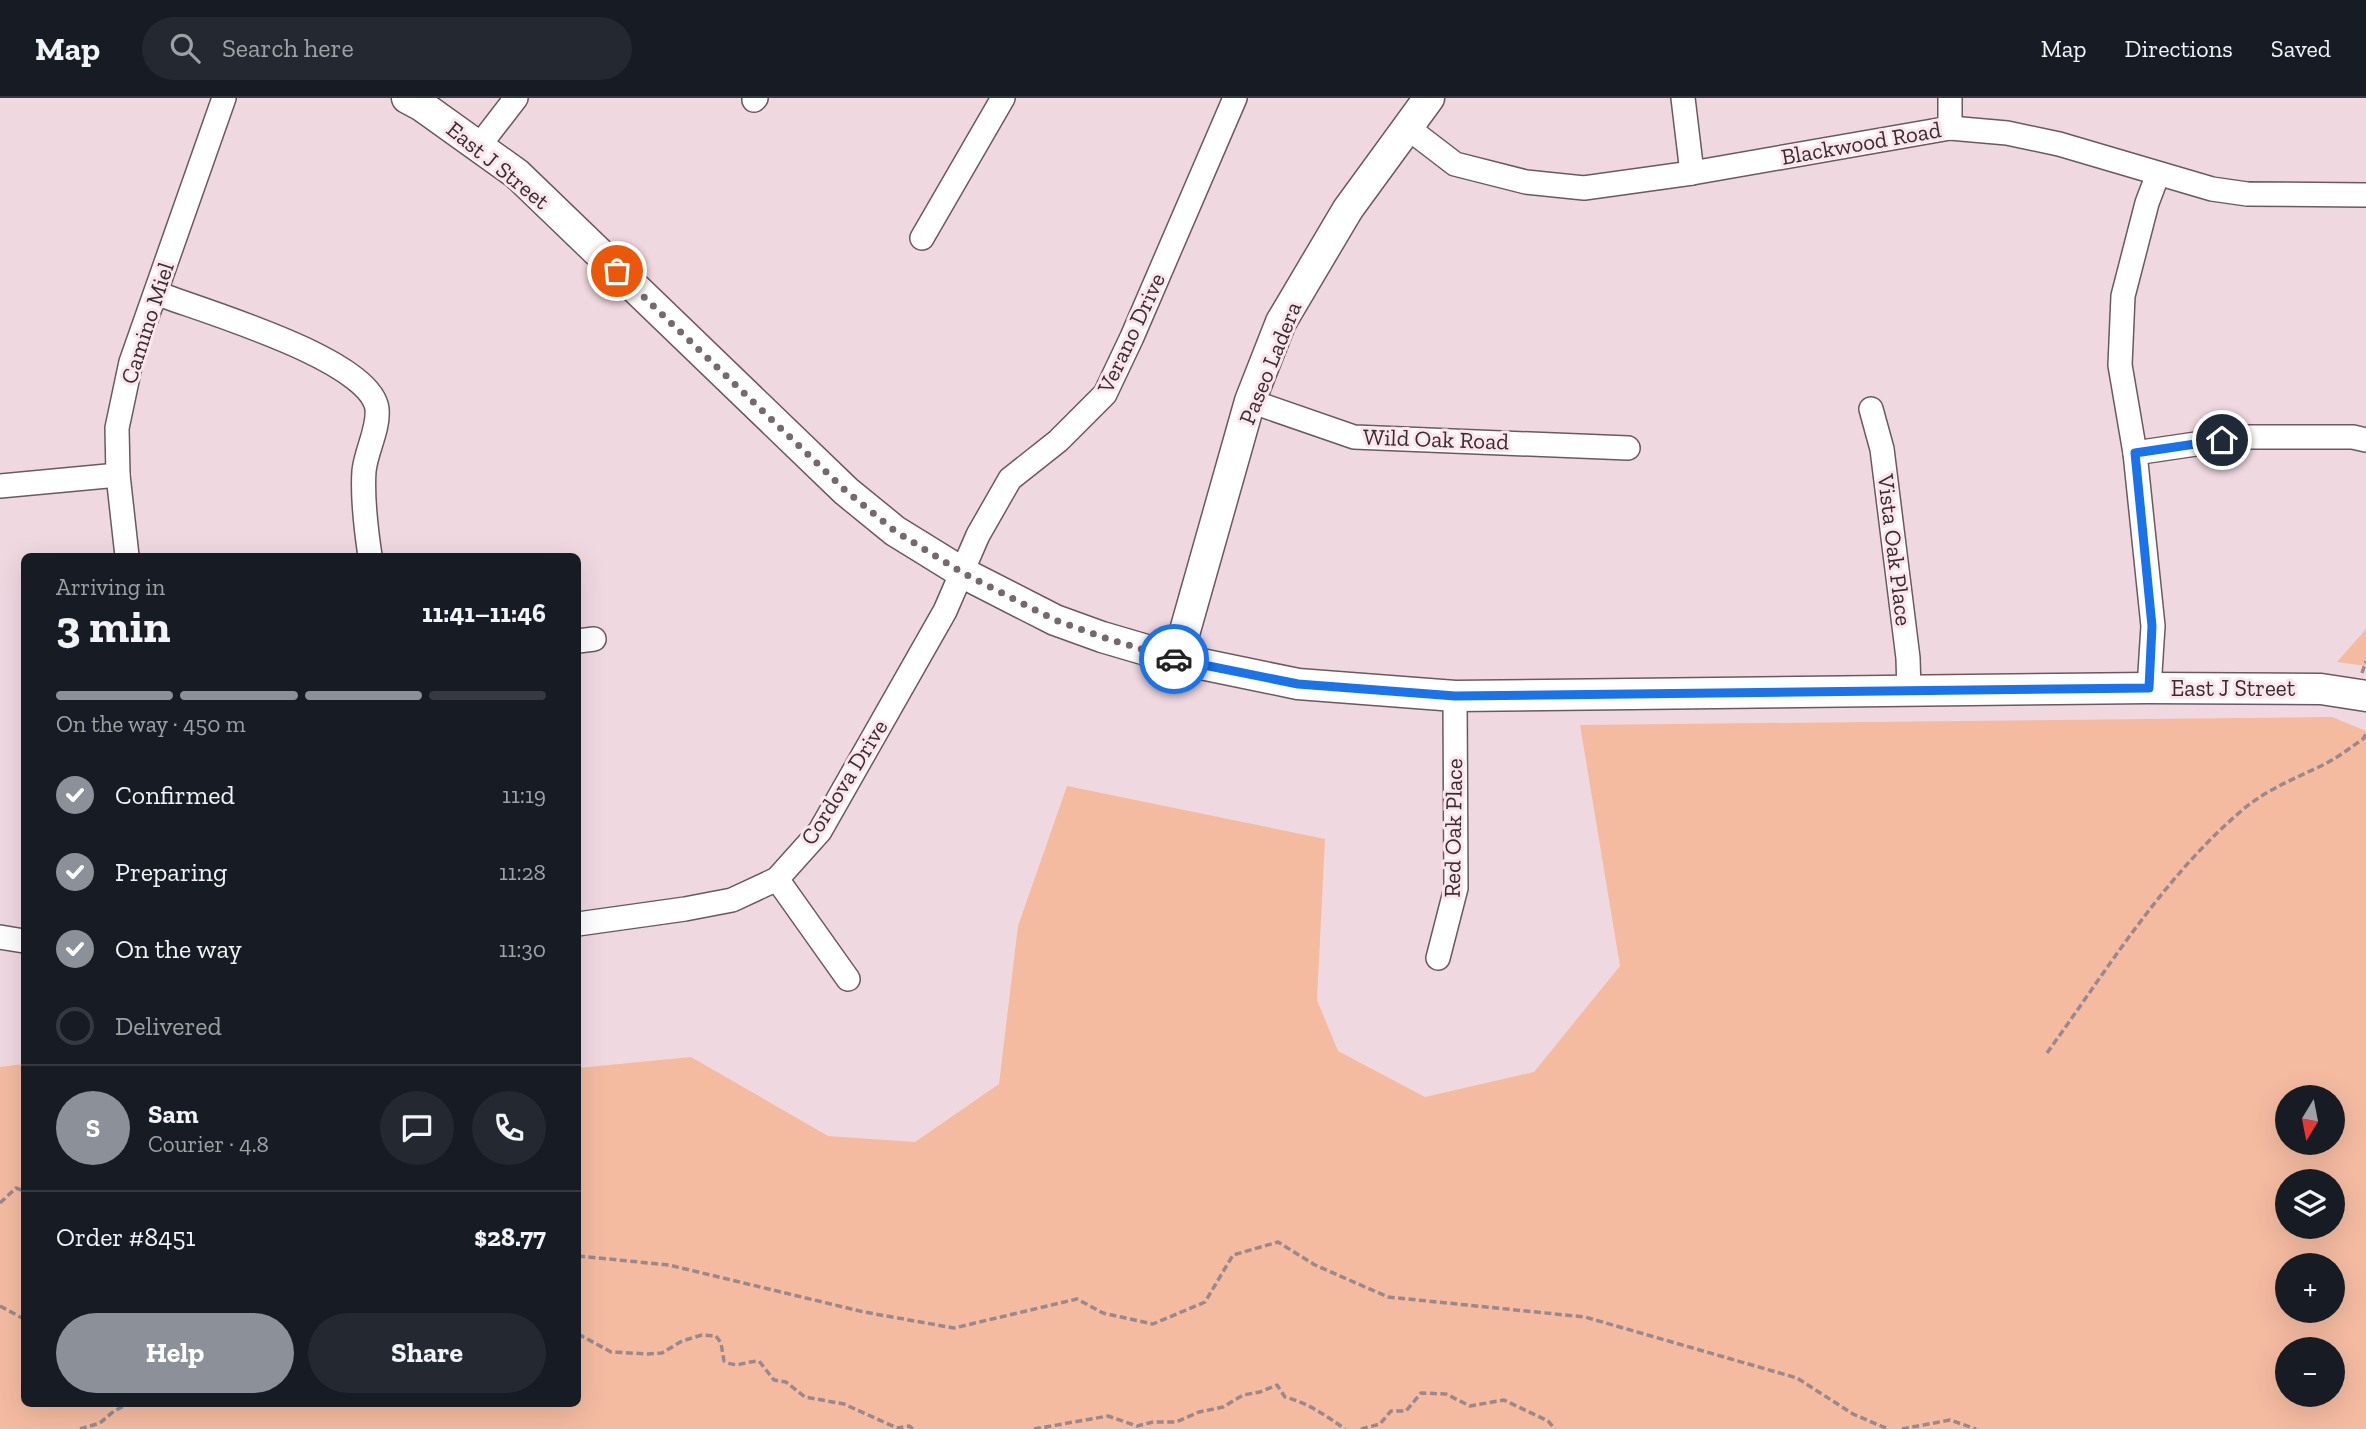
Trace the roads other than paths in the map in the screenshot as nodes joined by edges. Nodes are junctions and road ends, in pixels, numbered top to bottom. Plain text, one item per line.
1 (224, 98) edge
2 (407, 98) edge
3 (516, 98) edge
4 (1003, 98) edge
5 (1235, 98) edge
6 (1429, 98) edge
7 (1683, 98) edge
8 (1950, 98) edge
9 (1408, 128) junction
10 (1950, 128) junction
11 (478, 146) junction
12 (1692, 173) junction
13 (2158, 174) junction
14 (2366, 195) edge
15 (922, 238) dead end
16 (156, 293) junction
17 (1250, 401) junction
18 (1871, 409) dead end
19 (2366, 440) edge
20 (1628, 448) dead end
21 (2135, 453) junction
22 (117, 475) junction
23 (0, 486) edge
24 (127, 553) edge
25 (370, 553) edge
26 (963, 573) junction
27 (1177, 659) junction
28 (2149, 688) junction
29 (1909, 692) junction
30 (1455, 696) junction
31 (2366, 696) edge
32 (777, 880) junction
33 (581, 924) edge
34 (0, 937) edge
35 (21, 940) edge
36 (1438, 958) dead end
37 (848, 979) dead end

1 - 16 street, Camino Miel
2 - 11 street, East J Street
3 - 11 street
4 - 15 street
5 - 26 street, Verano Drive
6 - 9 street, Paseo Ladera
7 - 12 street
8 - 10 street
9 - 12 street, Blackwood Road
9 - 17 street, Paseo Ladera
10 - 12 street, Blackwood Road
10 - 13 street, Blackwood Road
11 - 26 street, East J Street
13 - 14 street, Blackwood Road
13 - 21 street
16 - 22 street, Camino Miel
16 - 25 street
17 - 20 street, Wild Oak Road
17 - 27 street, Paseo Ladera
18 - 29 street, Vista Oak Place
19 - 21 street
21 - 28 street
22 - 23 street
22 - 24 street, Camino Miel
26 - 27 street, East J Street
26 - 32 street, Cordova Drive
27 - 30 street, East J Street
28 - 29 street, East J Street
28 - 31 street, East J Street
29 - 30 street, East J Street
30 - 36 street, Red Oak Place
32 - 33 street, Cordova Drive
32 - 37 street
34 - 35 street

